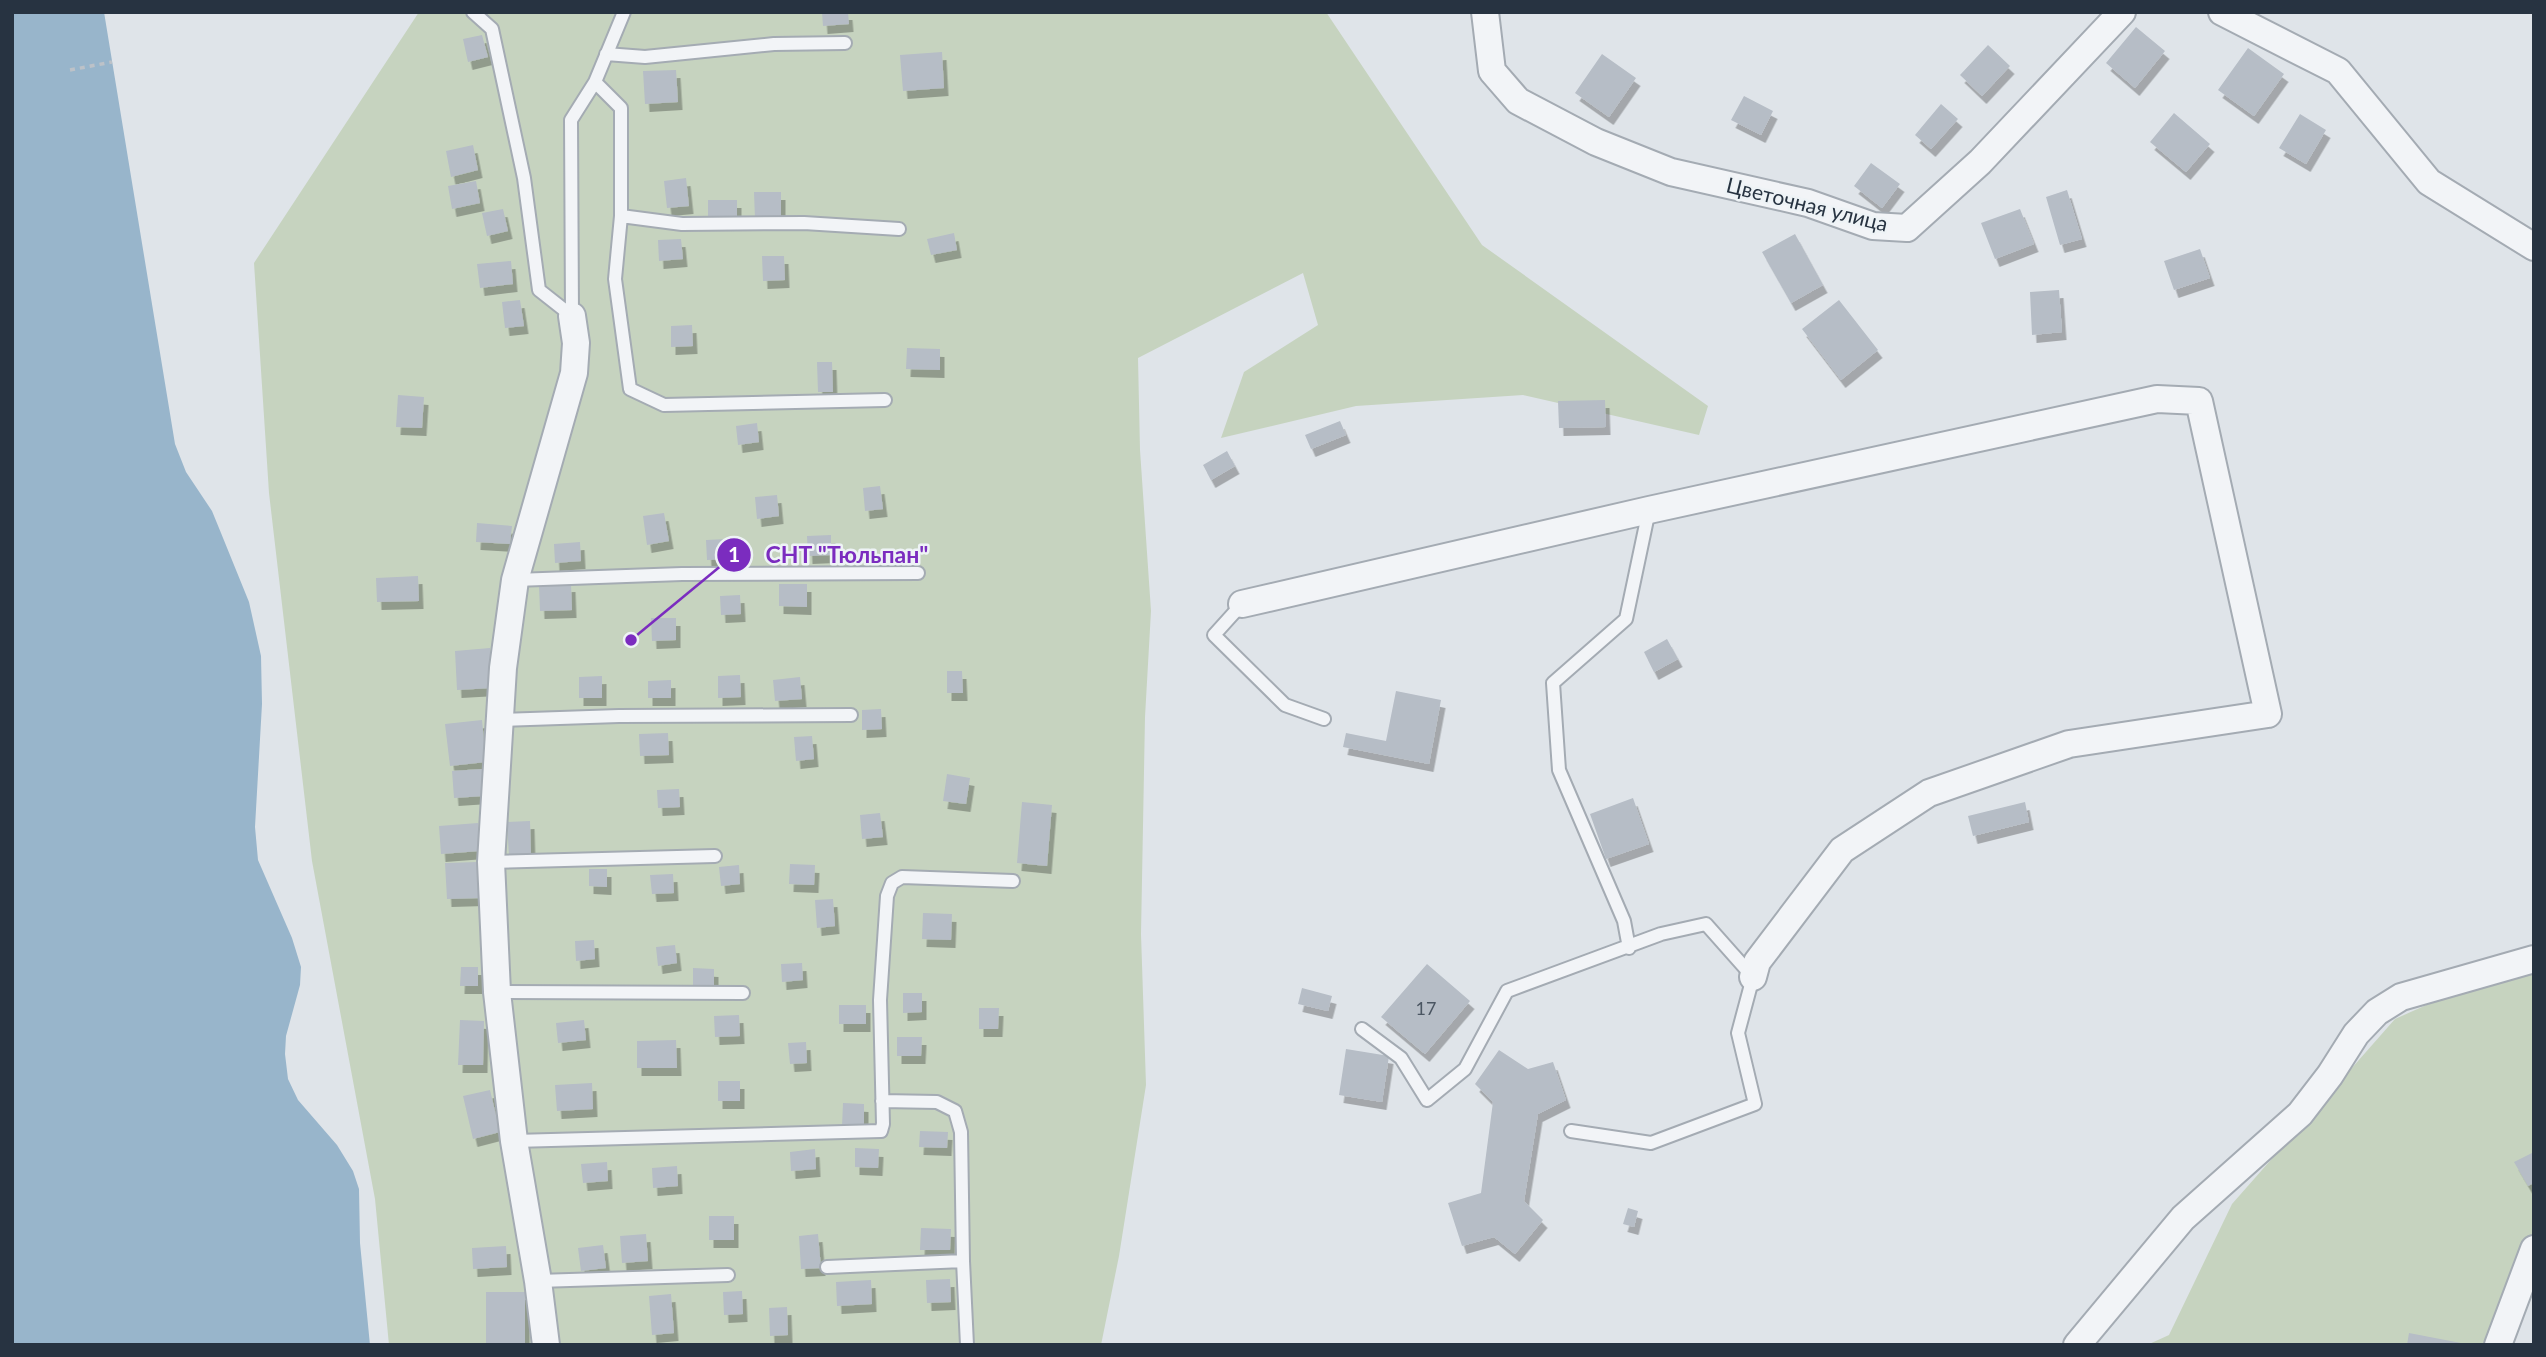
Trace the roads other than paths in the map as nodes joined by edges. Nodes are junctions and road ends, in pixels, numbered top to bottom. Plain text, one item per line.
1 (473, 12) edge
2 (624, 12) edge
3 (1485, 12) edge
4 (2122, 12) edge
5 (2222, 12) edge
6 (845, 43) dead end
7 (606, 54) junction
8 (595, 82) junction
9 (621, 216) junction
10 (899, 229) dead end
11 (2534, 247) edge
12 (572, 316) junction
13 (885, 400) dead end
14 (1649, 510) junction
15 (918, 573) dead end
16 (515, 580) junction
17 (1242, 604) joint
18 (851, 715) dead end
19 (1324, 719) dead end
20 (499, 720) junction
21 (715, 856) dead end
22 (491, 862) junction
23 (1013, 881) dead end
24 (1629, 948) junction
25 (2534, 959) edge
26 (1753, 977) junction
27 (497, 992) junction
28 (743, 993) dead end
29 (1362, 1029) dead end
30 (882, 1101) junction
31 (1572, 1131) dead end
32 (514, 1141) junction
33 (2534, 1249) edge
34 (963, 1261) junction
35 (827, 1267) dead end
36 (728, 1275) dead end
37 (538, 1281) junction
38 (545, 1345) edge
39 (967, 1345) edge
40 (2077, 1345) edge
41 (2498, 1345) edge

1 - 12 lane
2 - 7 lane
3 - 4 street, Цветочная улица
5 - 11 street
6 - 7 lane
7 - 8 lane
8 - 9 lane
8 - 12 lane
9 - 10 lane
9 - 13 lane
12 - 16 street
14 - 17 street
14 - 24 lane
14 - 26 street
15 - 16 lane
16 - 20 street
17 - 19 lane
18 - 20 lane
20 - 22 street
21 - 22 lane
22 - 27 street
23 - 30 lane
24 - 26 lane
24 - 29 lane
25 - 40 street
26 - 31 lane
27 - 28 lane
27 - 32 street
30 - 32 lane
30 - 34 lane
32 - 37 street
33 - 41 street
34 - 35 lane
34 - 39 lane
36 - 37 lane
37 - 38 street

